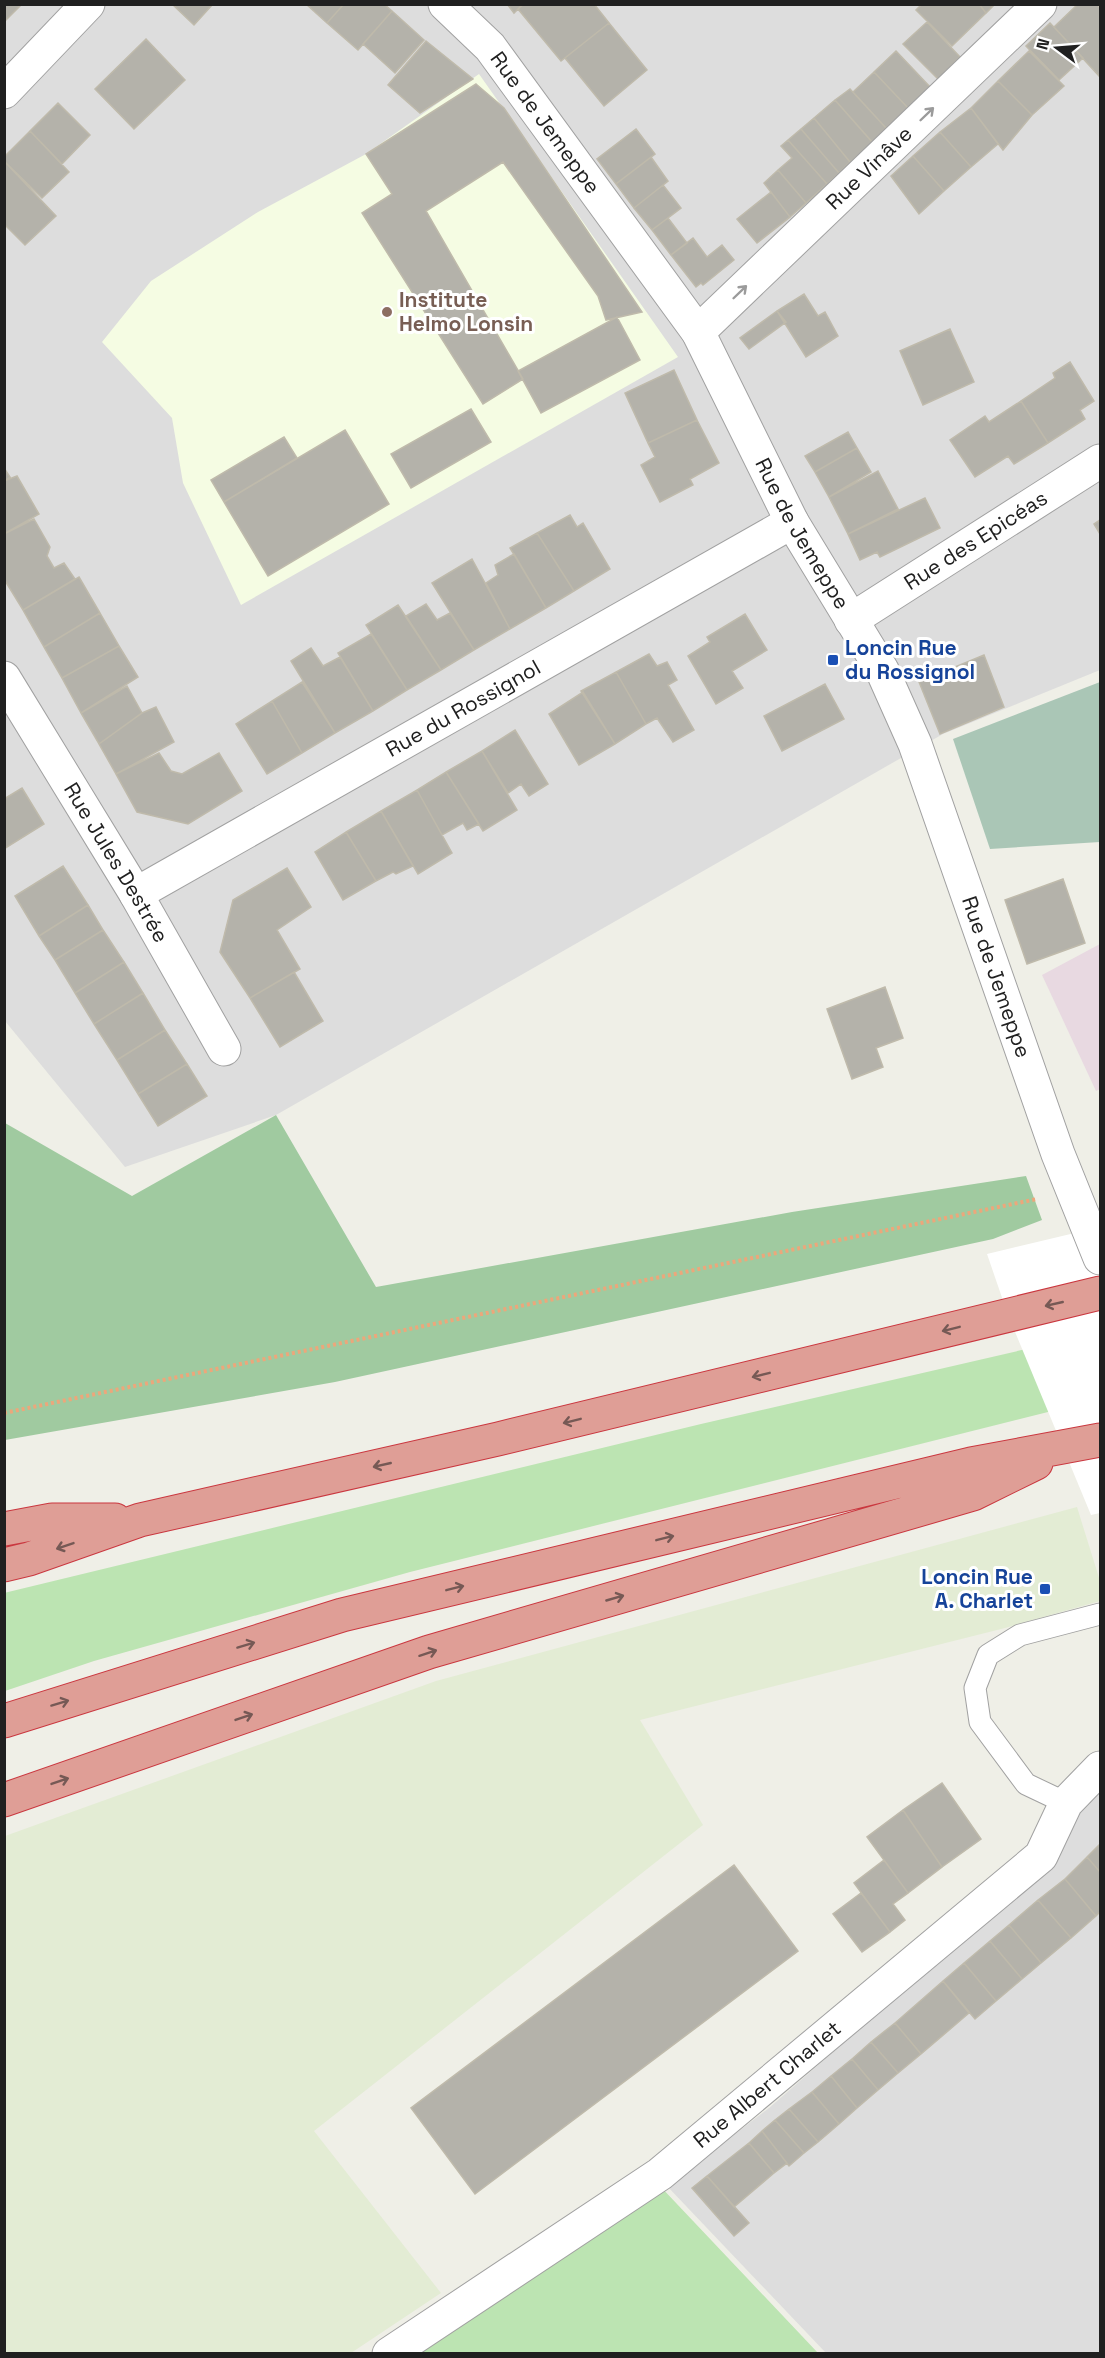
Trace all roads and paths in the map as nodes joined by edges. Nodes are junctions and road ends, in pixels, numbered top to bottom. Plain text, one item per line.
1 (88, 4) edge
2 (445, 4) edge
3 (1040, 4) edge
4 (4, 92) edge
5 (698, 332) junction
6 (1101, 461) edge
7 (792, 522) junction
8 (851, 620) junction
9 (4, 678) edge
10 (136, 894) junction
11 (224, 1049) dead end
12 (1073, 1192) junction
13 (1101, 1258) edge
14 (1101, 1293) edge
15 (4, 1413) edge
16 (1101, 1440) edge
17 (1064, 1448) junction
18 (140, 1520) junction
19 (4, 1529) edge
20 (4, 1565) edge
21 (1101, 1614) edge
22 (4, 1721) edge
23 (1101, 1768) edge
24 (4, 1800) edge
25 (1066, 1803) junction
26 (389, 2354) edge

1 - 4 street
2 - 5 street, Rue de Jemeppe
5 -> 3 street, Rue Vinâve
5 - 7 street, Rue de Jemeppe
6 - 8 street, Rue des Epicéas
7 - 8 street, Rue de Jemeppe
7 - 10 street, Rue du Rossignol
8 - 12 street, Rue de Jemeppe
9 - 10 street, Rue Jules Destrée
10 - 11 street, Rue Jules Destrée
12 - 13 street, Rue de Jemeppe
12 - 15 path
14 -> 18 highway
16 - 17 highway
22 -> 17 highway
24 -> 17 highway
18 - 19 highway
18 -> 20 highway
21 - 25 lane
23 - 25 street, Rue Albert Charlet
25 - 26 street, Rue Albert Charlet

